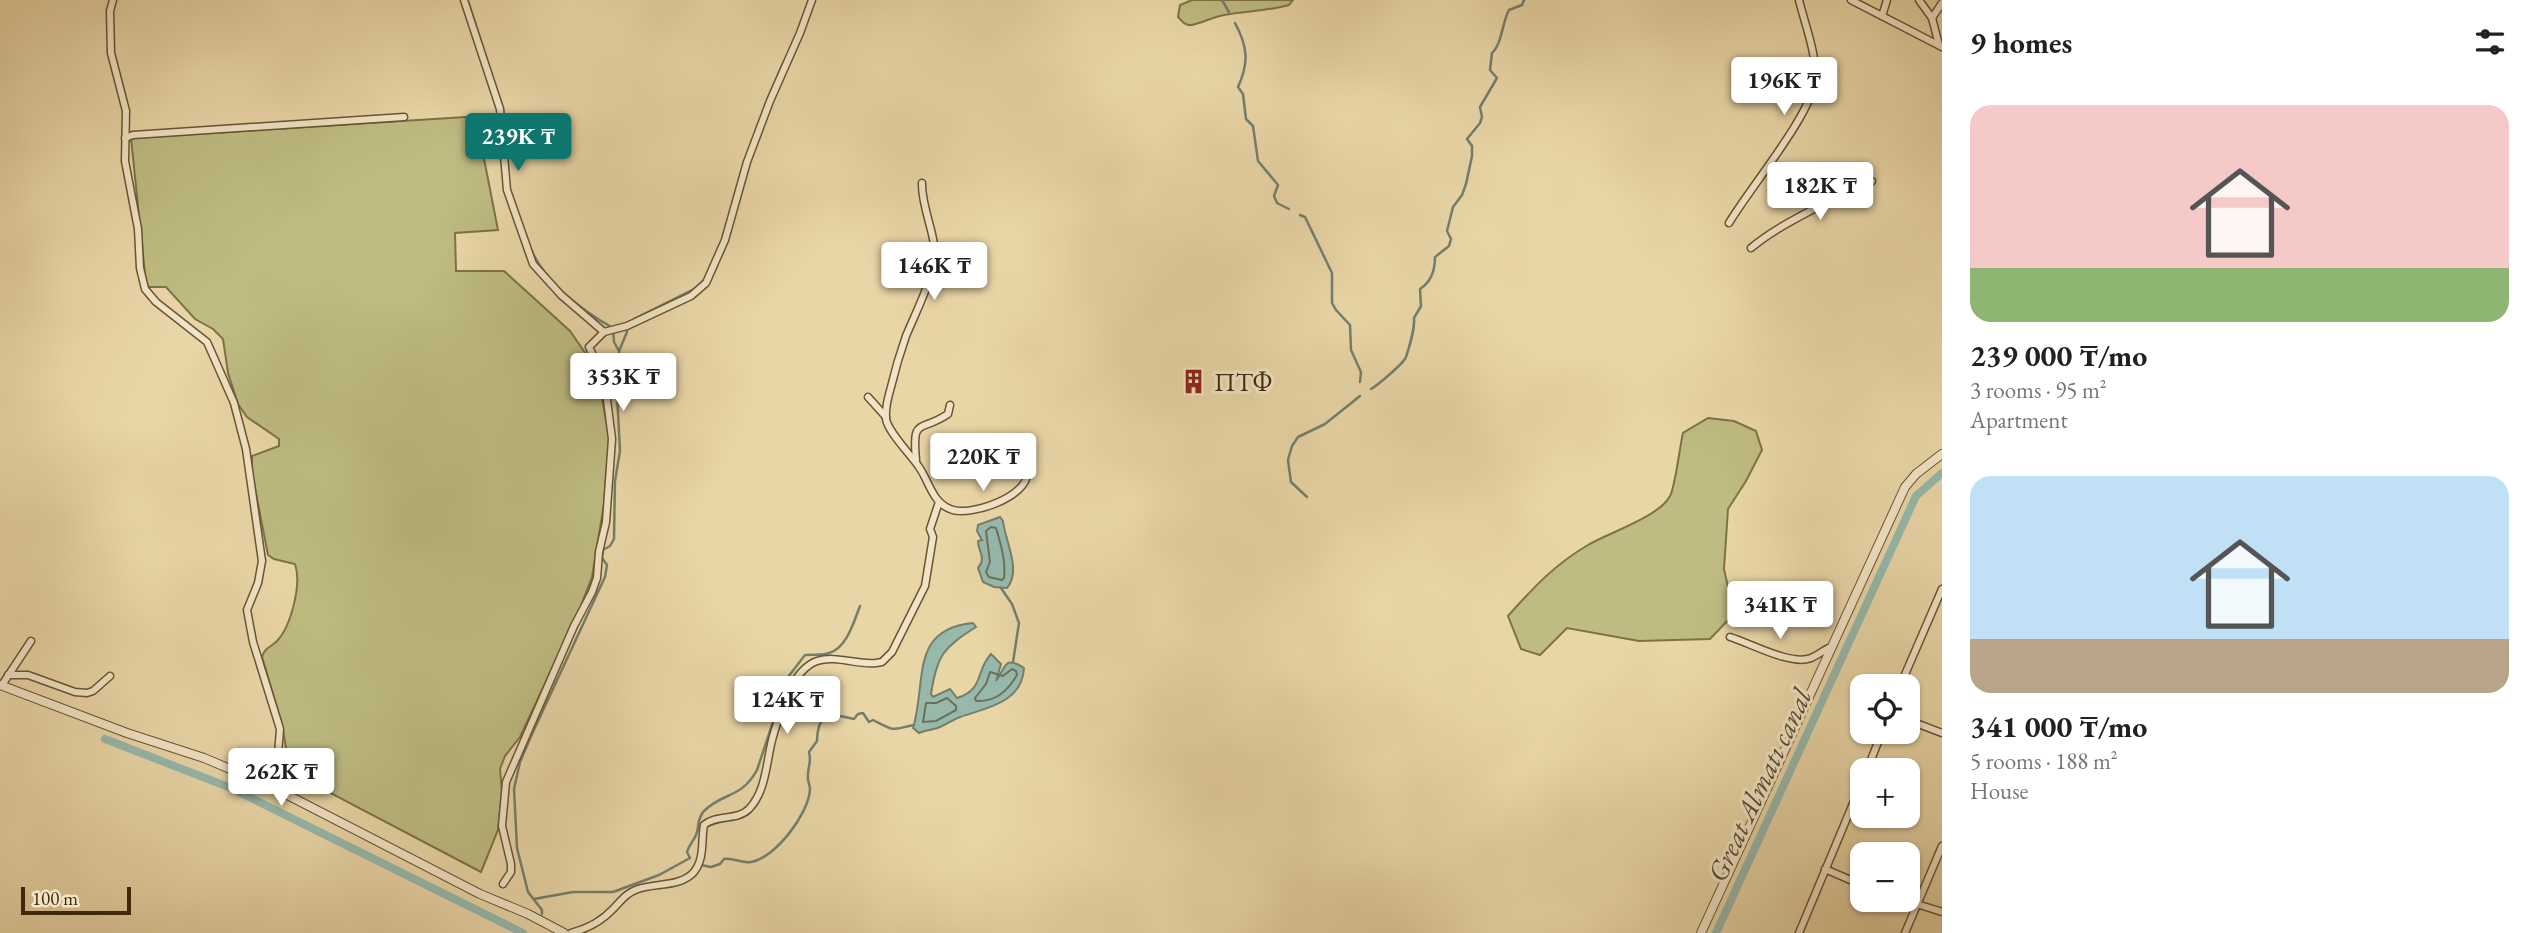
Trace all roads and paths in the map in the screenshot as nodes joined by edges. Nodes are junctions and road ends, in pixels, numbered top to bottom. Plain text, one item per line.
1 (113, 0) edge
2 (464, 0) edge
3 (812, 0) edge
4 (1798, 0) edge
5 (1851, 0) edge
6 (1887, 0) edge
7 (1919, 0) edge
8 (1942, 3) edge
9 (1882, 16) junction
10 (1932, 18) junction
11 (1940, 47) edge
12 (404, 117) dead end
13 (125, 138) junction
14 (1872, 181) dead end
15 (922, 183) dead end
16 (1729, 223) dead end
17 (1751, 248) dead end
18 (604, 332) junction
19 (868, 397) dead end
20 (950, 405) dead end
21 (886, 416) junction
22 (1942, 453) edge
23 (916, 462) junction
24 (1027, 472) dead end
25 (939, 502) junction
26 (1942, 589) edge
27 (1730, 637) dead end
28 (31, 641) dead end
29 (1831, 647) junction
30 (1905, 674) edge
31 (8, 676) junction
32 (110, 676) dead end
33 (1, 685) edge
34 (1920, 725) edge
35 (1942, 733) edge
36 (268, 785) junction
37 (1850, 810) edge
38 (1942, 846) edge
39 (1825, 869) junction
40 (1850, 880) edge
41 (503, 884) dead end
42 (1920, 897) edge
43 (1920, 905) edge
44 (1914, 912) edge
45 (1942, 912) edge
46 (586, 930) edge
47 (564, 933) edge
48 (571, 933) edge
49 (1701, 933) edge
50 (1799, 933) edge
51 (1905, 933) edge

1 - 13 street
2 - 18 street
3 - 18 street
4 - 16 street
5 - 9 street
6 - 9 street
7 - 10 street
8 - 10 street
9 - 11 street
10 - 11 street
12 - 13 street
13 - 36 street
14 - 17 street
15 - 21 street
18 - 41 street
19 - 21 street
20 - 23 street
21 - 23 street
22 - 29 street
23 - 25 street
24 - 25 street
25 - 46 street
26 - 30 street
27 - 29 street
28 - 31 street
29 - 49 street
31 - 32 street
31 - 33 street
33 - 36 street
34 - 35 street
36 - 47 street
37 - 39 street
38 - 42 street
39 - 40 street
39 - 50 street
43 - 45 street
44 - 51 street
46 - 48 street

